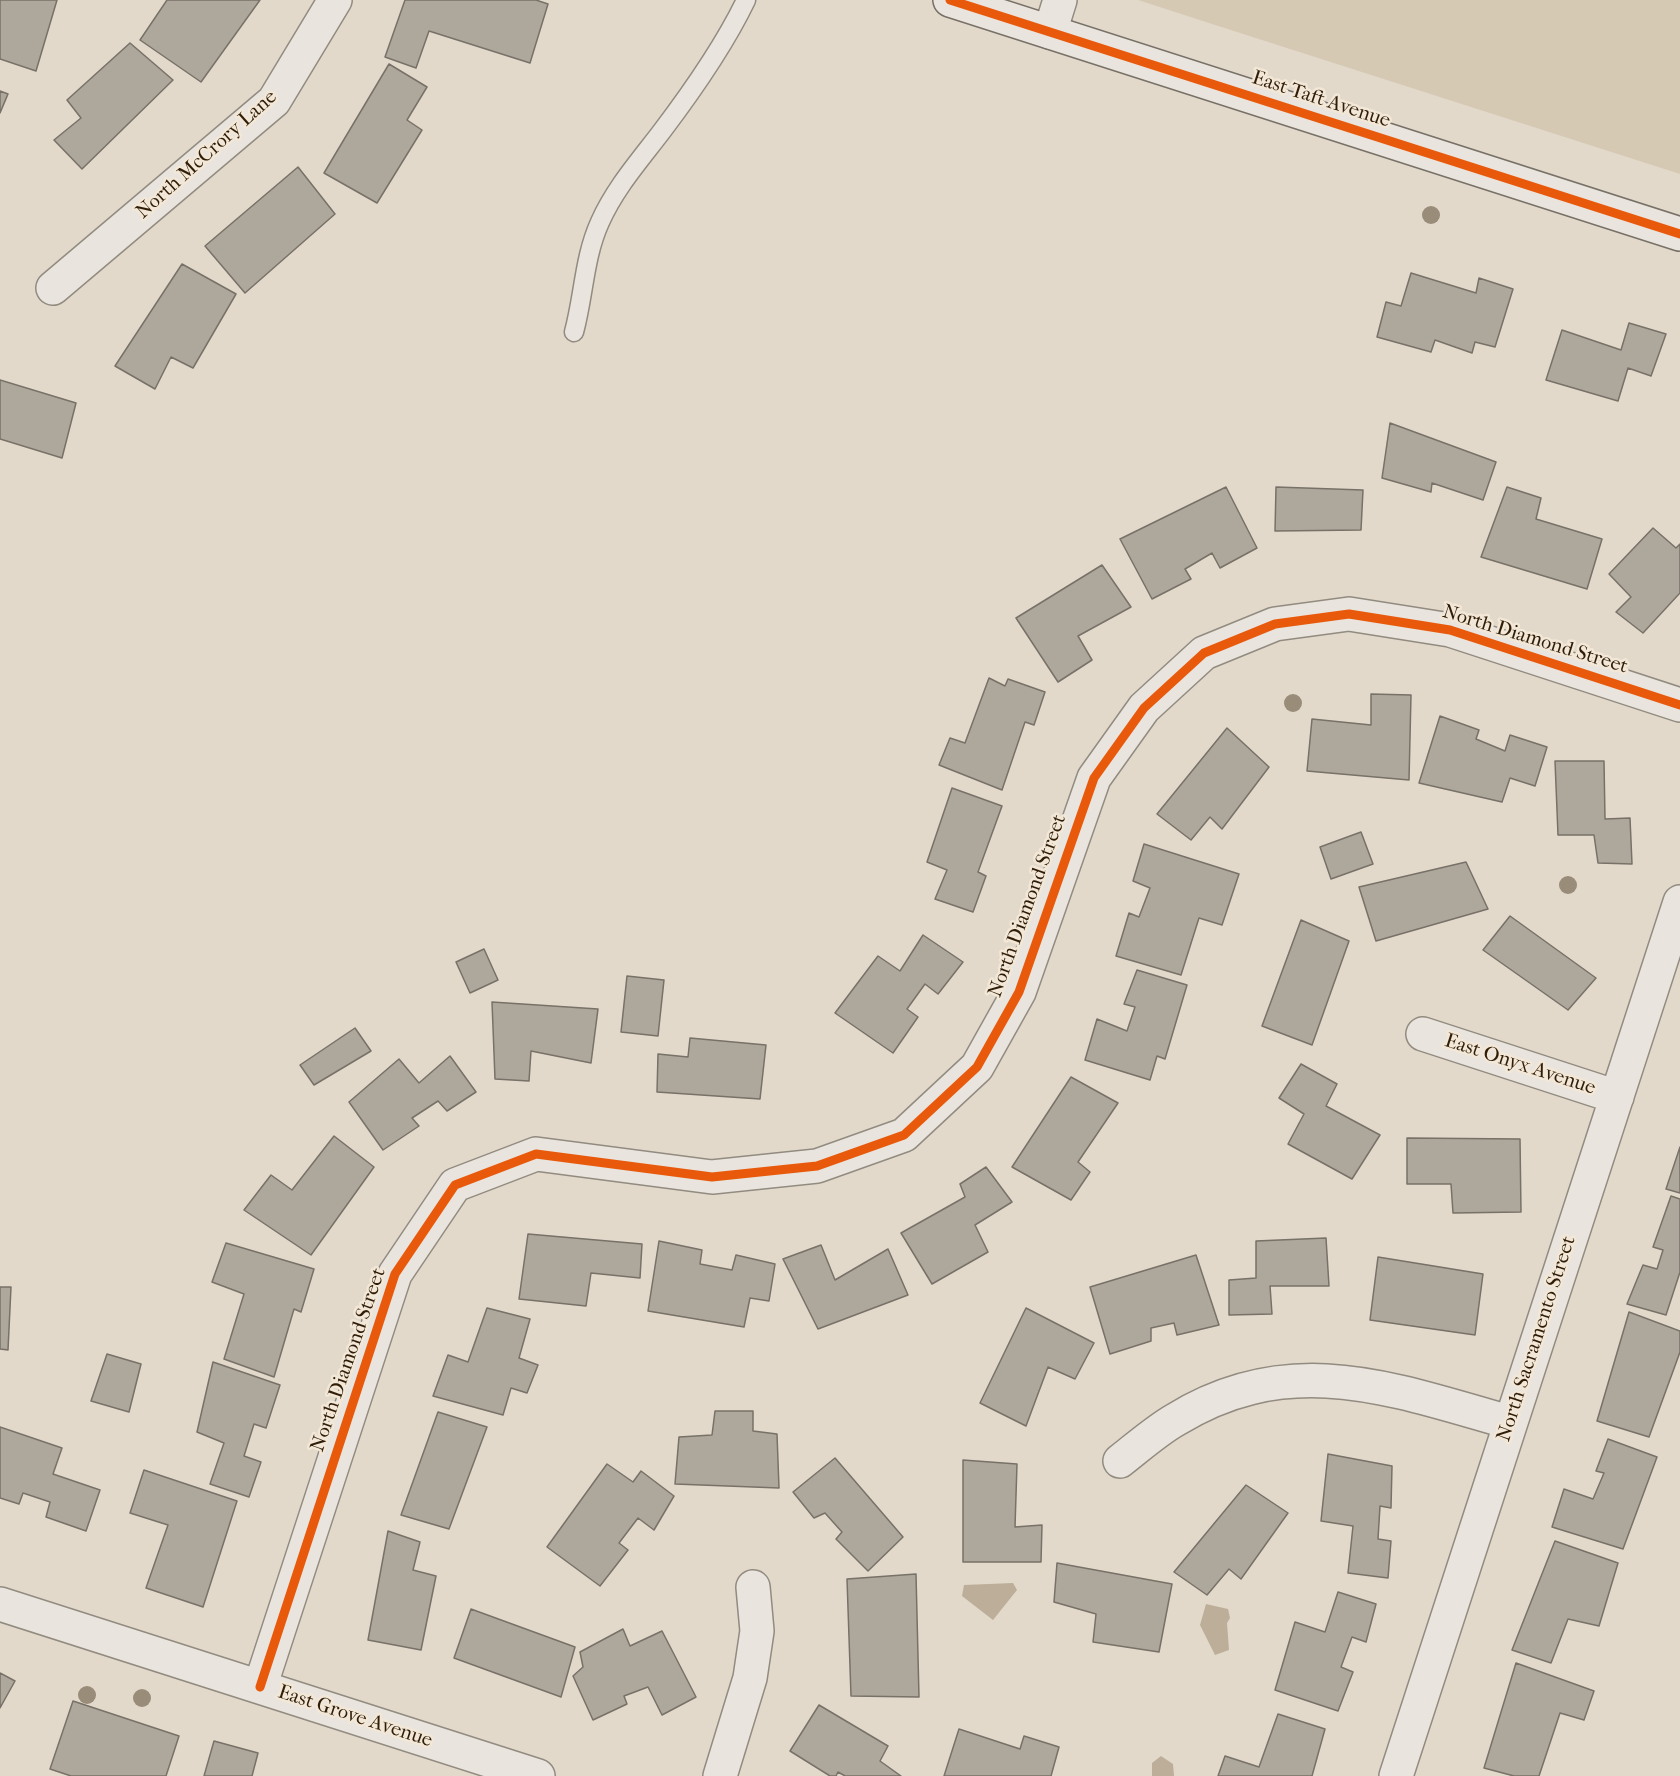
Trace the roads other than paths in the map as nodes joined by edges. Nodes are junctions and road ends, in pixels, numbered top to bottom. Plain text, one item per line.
1 (335, 0) edge
2 (746, 0) edge
3 (950, 0) edge
4 (1060, 0) edge
5 (1050, 32) junction
6 (1680, 234) edge
7 (53, 288) dead end
8 (574, 332) dead end
9 (1680, 705) edge
10 (1680, 902) edge
11 (1423, 1034) dead end
12 (1617, 1097) junction
13 (1509, 1422) junction
14 (1120, 1461) dead end
15 (753, 1587) dead end
16 (0, 1604) edge
17 (260, 1687) junction
18 (538, 1776) edge
19 (720, 1776) edge
20 (1396, 1776) edge

1 - 7 street, North McCrory Lane
2 - 8 lane
3 - 5 street, East Taft Avenue
4 - 5 street
5 - 6 street, East Taft Avenue
9 - 17 street, North Diamond Street
10 - 12 street, North Sacramento Street
11 - 12 street, East Onyx Avenue
12 - 13 street, North Sacramento Street
13 - 14 street
13 - 20 street, North Sacramento Street
15 - 19 street
16 - 17 street, East Grove Avenue
17 - 18 street, East Grove Avenue

